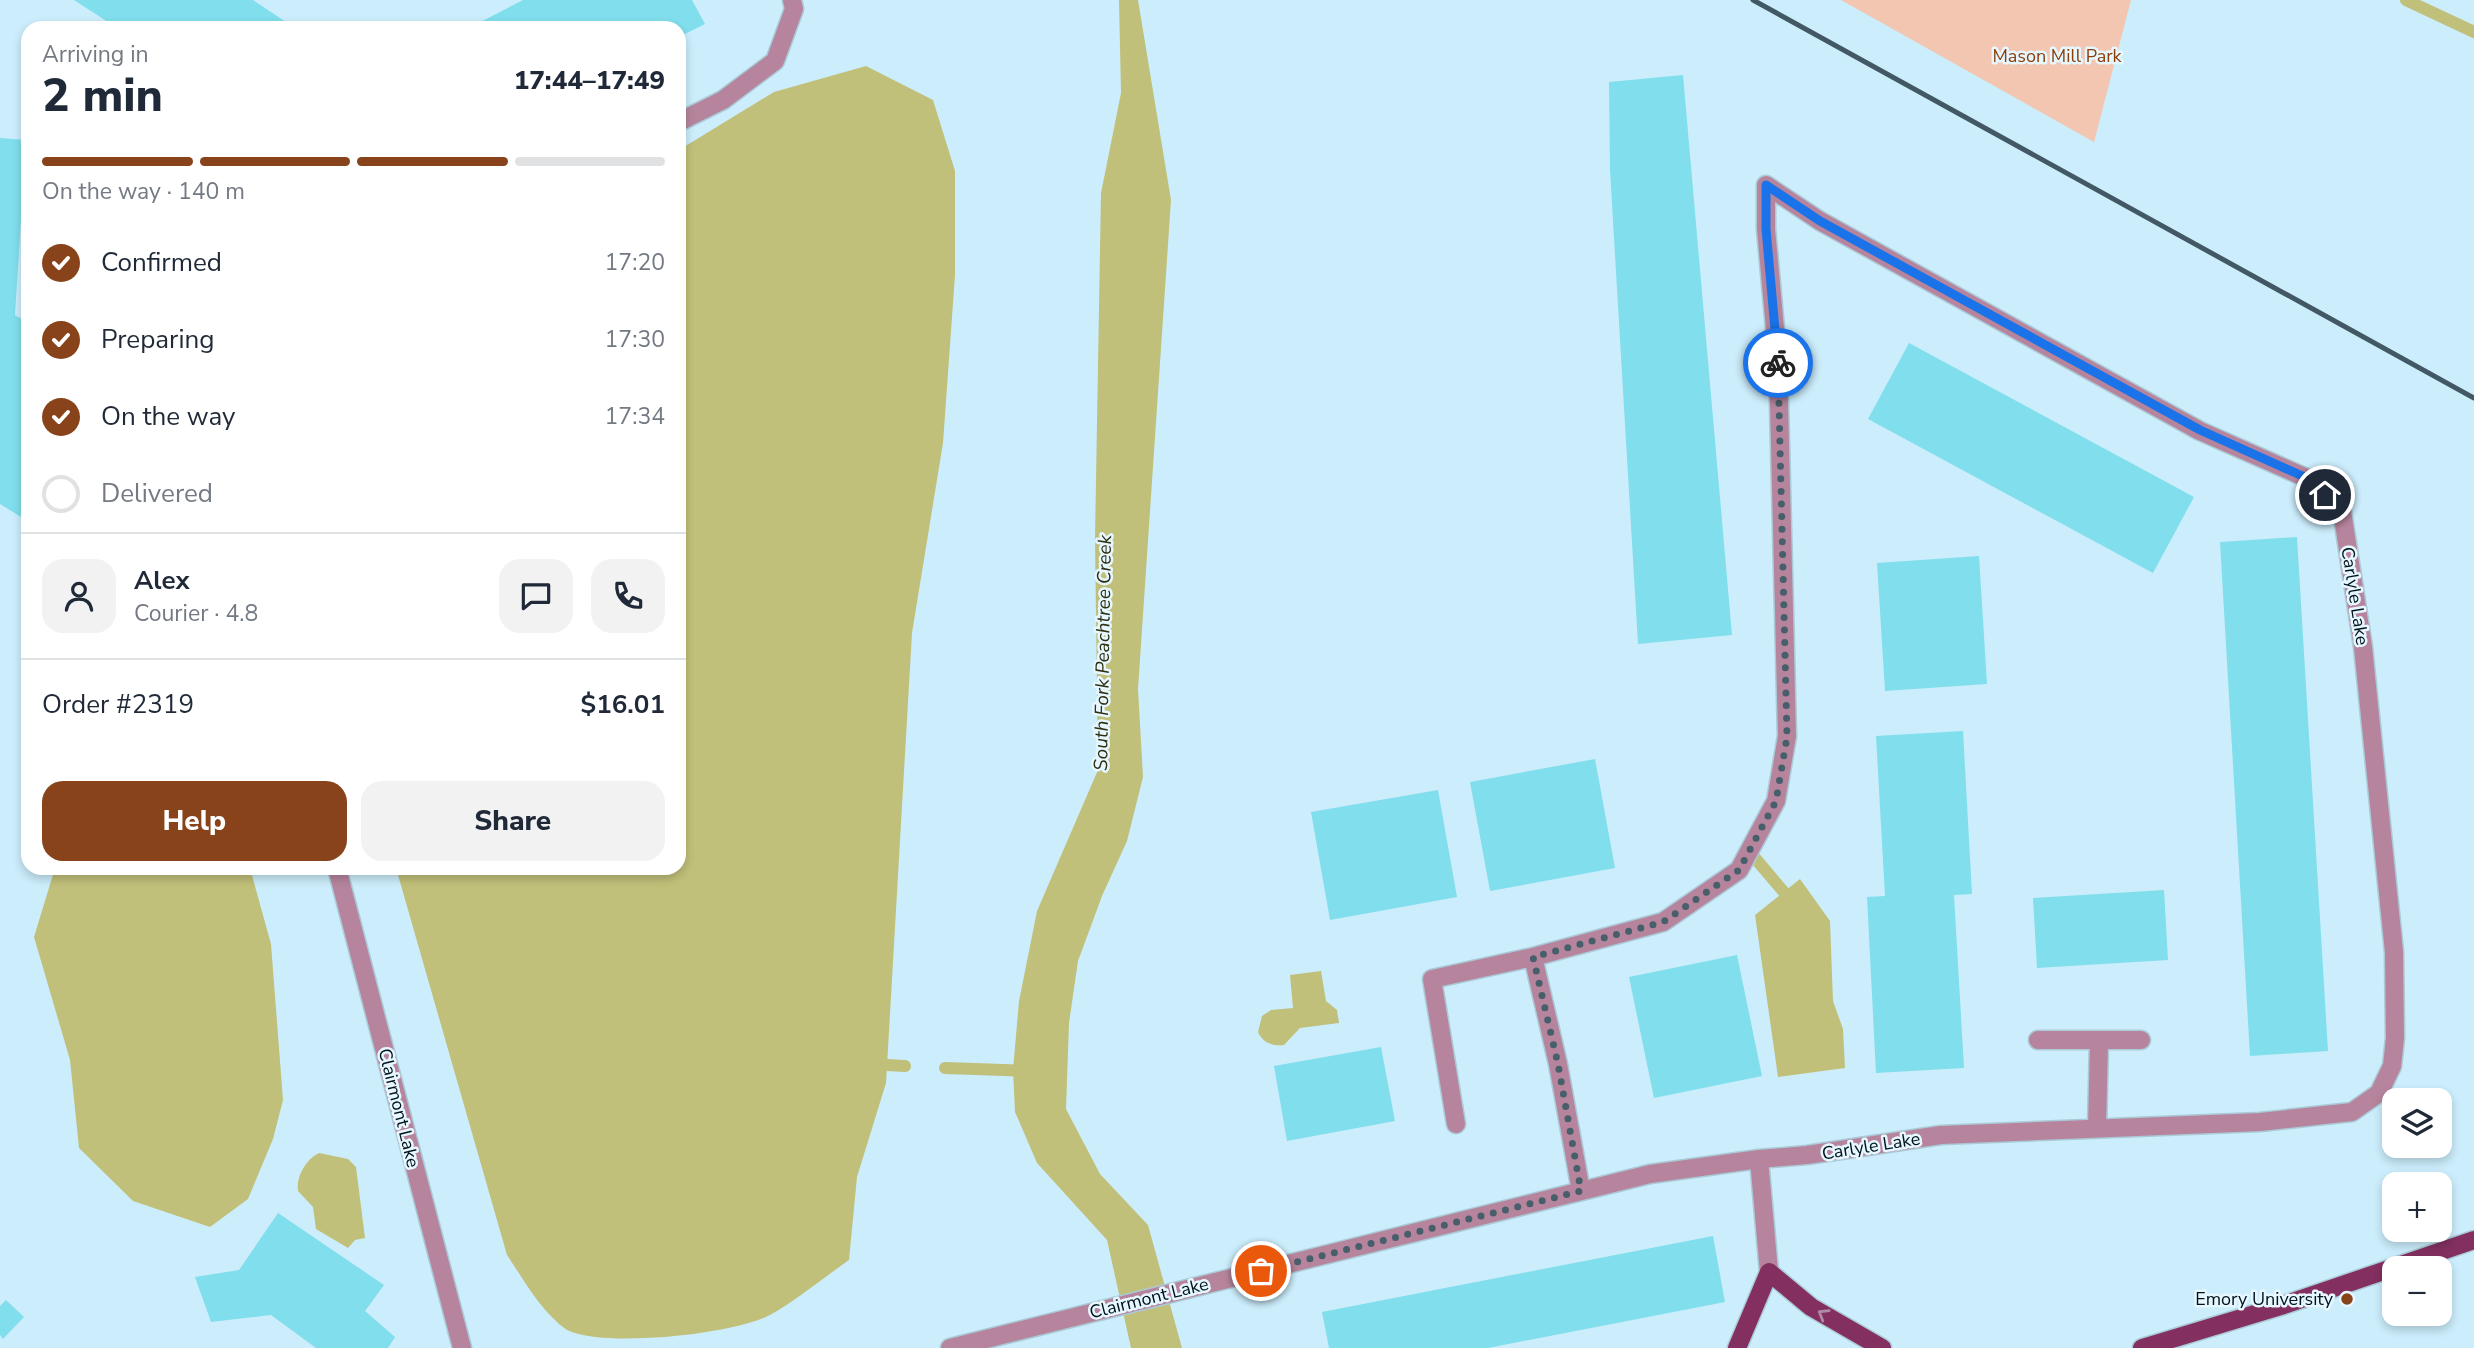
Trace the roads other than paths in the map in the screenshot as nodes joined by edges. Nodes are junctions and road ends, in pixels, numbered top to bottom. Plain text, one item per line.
1 (792, 0) edge
2 (686, 118) edge
3 (339, 875) edge
4 (1533, 957) junction
5 (2038, 1040) dead end
6 (2141, 1040) dead end
7 (2099, 1042) junction
8 (1456, 1124) dead end
9 (2097, 1128) junction
10 (1759, 1159) junction
11 (1581, 1191) junction
12 (2474, 1240) edge
13 (1769, 1272) junction
14 (462, 1348) edge
15 (950, 1348) edge
16 (1737, 1348) edge
17 (1882, 1348) edge
18 (2142, 1348) edge

1 - 2 street
3 - 14 street, Clairmont Lake
4 - 8 street, Carlyle Lake
4 - 9 street, Carlyle Lake
4 - 11 street
5 - 7 street
6 - 7 street
7 - 9 street
9 - 10 street, Carlyle Lake
10 - 11 street, Clairmont Lake
10 - 13 street
11 - 15 street, Clairmont Lake
12 - 18 main road
13 - 16 main road
17 -> 13 main road

